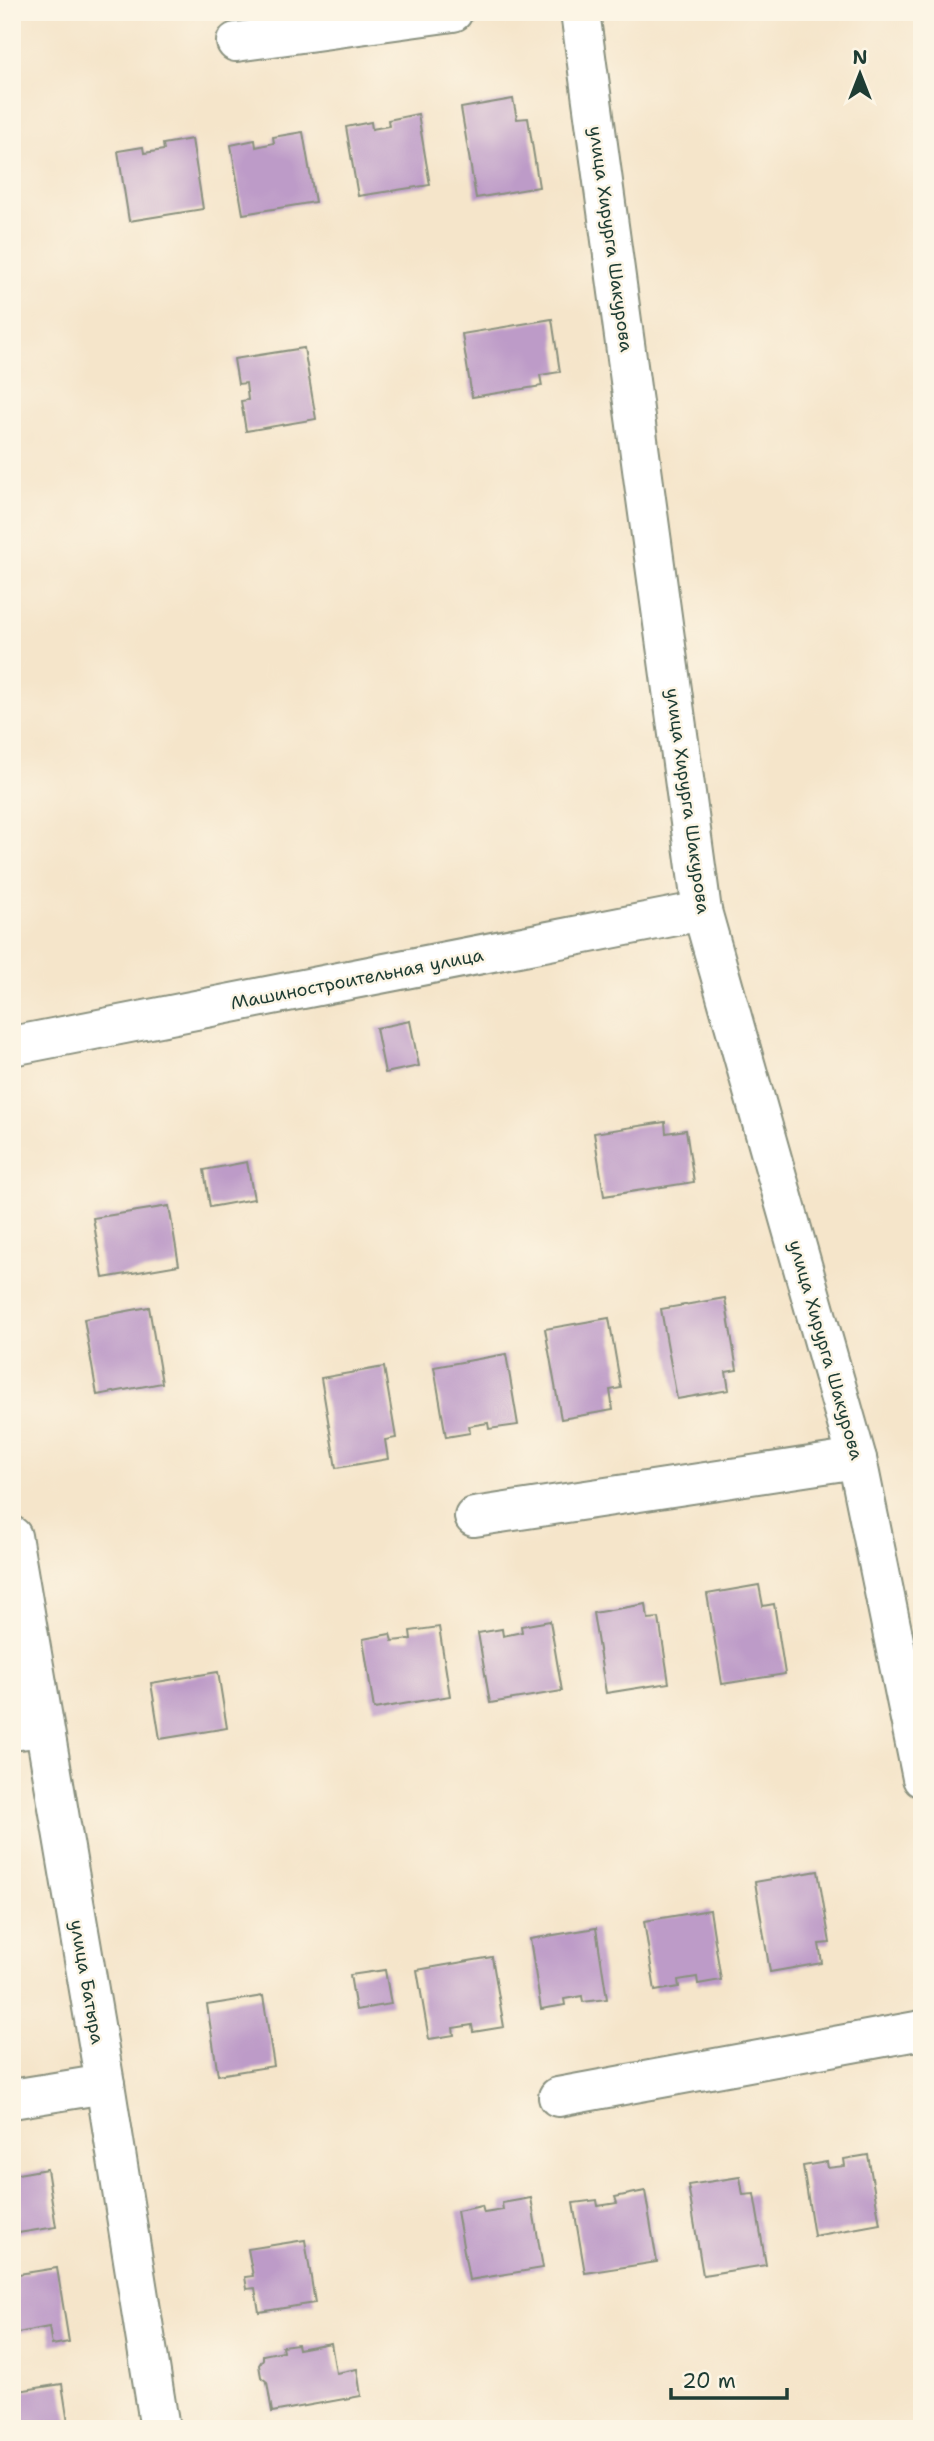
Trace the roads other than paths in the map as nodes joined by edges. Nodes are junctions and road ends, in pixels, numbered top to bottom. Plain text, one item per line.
1 (453, 12) edge
2 (580, 12) edge
3 (236, 42) dead end
4 (702, 911) junction
5 (12, 1046) edge
6 (857, 1459) junction
7 (474, 1517) dead end
8 (12, 1536) edge
9 (28, 1729) edge
10 (922, 1778) edge
11 (922, 2030) edge
12 (105, 2084) junction
13 (558, 2097) dead end
14 (12, 2099) edge
15 (160, 2429) edge

1 - 3 street
2 - 4 street, улица Хирурга Шакурова
4 - 5 street, Машиностроительная улица
4 - 6 street, улица Хирурга Шакурова
6 - 7 street
6 - 10 street, улица Хирурга Шакурова
8 - 9 street, улица Батыра
9 - 12 street, улица Батыра
11 - 13 street
12 - 14 street
12 - 15 street, улица Батыра

